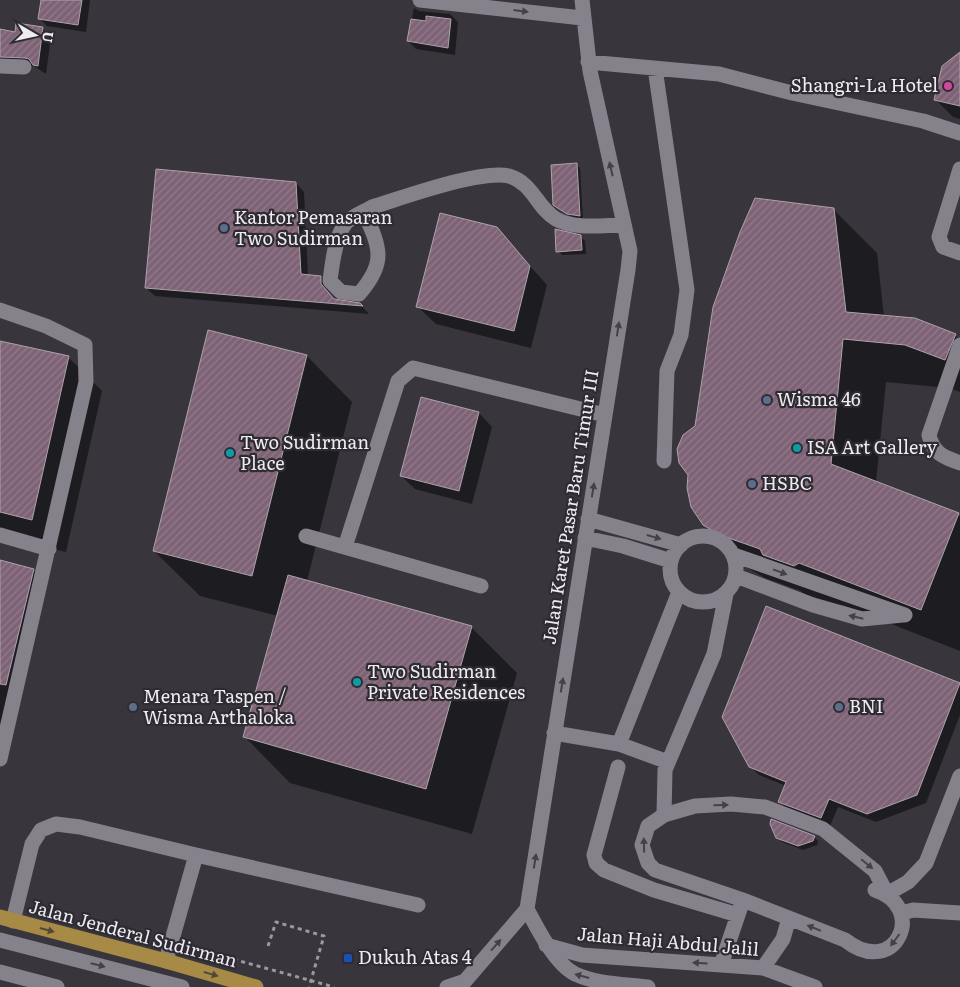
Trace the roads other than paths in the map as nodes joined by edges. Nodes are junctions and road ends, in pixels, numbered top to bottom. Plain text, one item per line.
1 (420, 0) edge
2 (582, 0) edge
3 (582, 18) junction
4 (588, 62) junction
5 (0, 66) edge
6 (24, 67) dead end
7 (655, 68) junction
8 (960, 133) edge
9 (960, 169) edge
10 (364, 212) junction
11 (624, 226) junction
12 (960, 253) edge
13 (0, 310) edge
14 (960, 345) edge
15 (605, 415) junction
16 (664, 461) dead end
17 (960, 463) edge
18 (588, 519) junction
19 (0, 535) edge
20 (306, 536) dead end
21 (585, 538) junction
22 (681, 545) junction
23 (345, 547) junction
24 (49, 549) junction
25 (734, 555) junction
26 (671, 561) junction
27 (736, 576) junction
28 (481, 586) dead end
29 (679, 592) junction
30 (726, 594) junction
31 (554, 733) junction
32 (619, 744) junction
33 (0, 759) edge
34 (668, 762) junction
35 (618, 767) dead end
36 (960, 776) edge
37 (664, 815) junction
38 (196, 856) junction
39 (881, 892) junction
40 (743, 900) junction
41 (418, 905) dead end
42 (527, 909) junction
43 (960, 913) edge
44 (902, 914) junction
45 (738, 915) junction
46 (789, 918) junction
47 (7, 919) edge
48 (0, 940) edge
49 (546, 945) junction
50 (166, 960) junction
51 (721, 965) junction
52 (763, 968) junction
53 (0, 972) edge
54 (57, 987) edge
55 (182, 987) edge
56 (256, 987) edge
57 (447, 987) edge
58 (648, 987) edge
59 (815, 987) edge

1 -> 3 street
2 - 3 street, Jalan Karet Pasar Baru Timur III
3 - 4 street, Jalan Karet Pasar Baru Timur III
4 - 7 street
11 -> 4 street, Jalan Karet Pasar Baru Timur III
5 - 6 street
7 - 8 street
7 - 16 street
9 - 12 street
10 - 10 street
10 - 11 street
15 -> 11 street, Jalan Karet Pasar Baru Timur III
13 - 24 street
14 - 17 street
18 -> 15 street, Jalan Karet Pasar Baru Timur III
15 - 23 street
18 - 21 street, Jalan Karet Pasar Baru Timur III
18 -> 22 street
19 - 24 street
20 - 23 street
21 - 26 street
31 -> 21 street, Jalan Karet Pasar Baru Timur III
22 - 25 street
22 - 26 street
23 - 28 street
24 - 33 street
25 - 27 street
25 -> 27 street
26 - 29 street
27 - 30 street
29 - 30 street
29 - 32 street
30 - 34 street
31 - 32 street
42 -> 31 street, Jalan Karet Pasar Baru Timur III
32 - 34 street
34 - 37 street
35 - 45 street
36 - 39 street
37 -> 39 street
40 -> 37 street
38 - 41 street
38 - 47 street
38 - 50 street
39 - 44 street
40 - 45 street
40 - 46 street
42 - 49 street, Jalan Haji Abdul Jalil
57 -> 42 street
43 - 44 street
44 -> 46 street
45 - 51 street
46 - 52 street
47 -> 50 main road, Jalan Jenderal Sudirman
48 -> 55 street
51 -> 49 street, Jalan Haji Abdul Jalil
58 -> 49 street, Jalan Haji Abdul Jalil
50 -> 56 main road, Jalan Jenderal Sudirman
51 - 52 street, Jalan Haji Abdul Jalil
52 - 59 street, Jalan Haji Abdul Jalil
53 - 54 street

